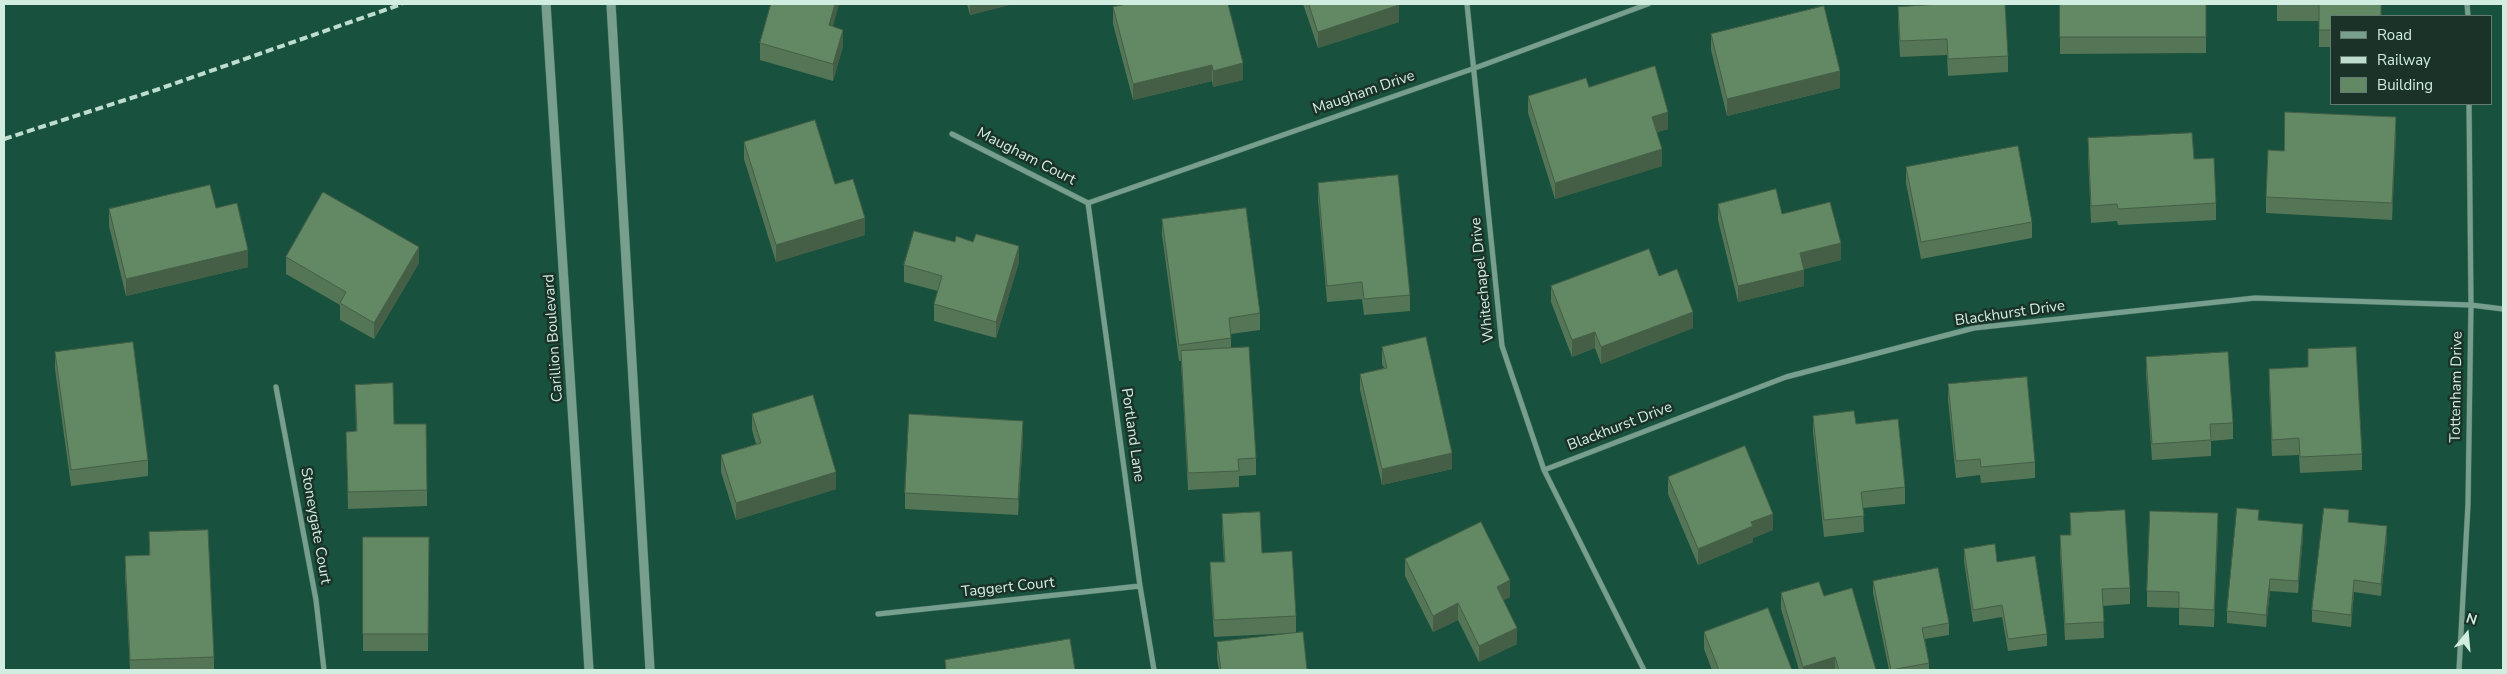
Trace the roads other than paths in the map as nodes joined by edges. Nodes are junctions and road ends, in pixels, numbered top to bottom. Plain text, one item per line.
1 (546, 4) edge
2 (611, 4) edge
3 (1467, 4) edge
4 (1648, 4) edge
5 (1475, 68) junction
6 (2469, 105) edge
7 (952, 134) dead end
8 (1088, 203) junction
9 (2472, 305) junction
10 (2503, 309) edge
11 (276, 388) dead end
12 (1544, 470) junction
13 (1140, 586) junction
14 (878, 614) dead end
15 (324, 670) edge
16 (590, 670) edge
17 (650, 670) edge
18 (1154, 670) edge
19 (1644, 670) edge
20 (2459, 670) edge

1 - 16 street, Carillion Boulevard
2 - 17 street
3 - 5 street, Whitechapel Drive
4 - 5 street, Maugham Drive
5 - 8 street, Maugham Drive
5 - 12 street, Whitechapel Drive
6 - 9 street, Tottenham Drive
7 - 8 street, Maugham Court
8 - 13 street, Portland Lane
9 - 10 street, Blackhurst Drive
9 - 12 street, Blackhurst Drive
9 - 20 street, Tottenham Drive
11 - 15 street, Stoneygate Court
12 - 19 street, Whitechapel Drive
13 - 14 street, Taggert Court
13 - 18 street, Portland Lane

